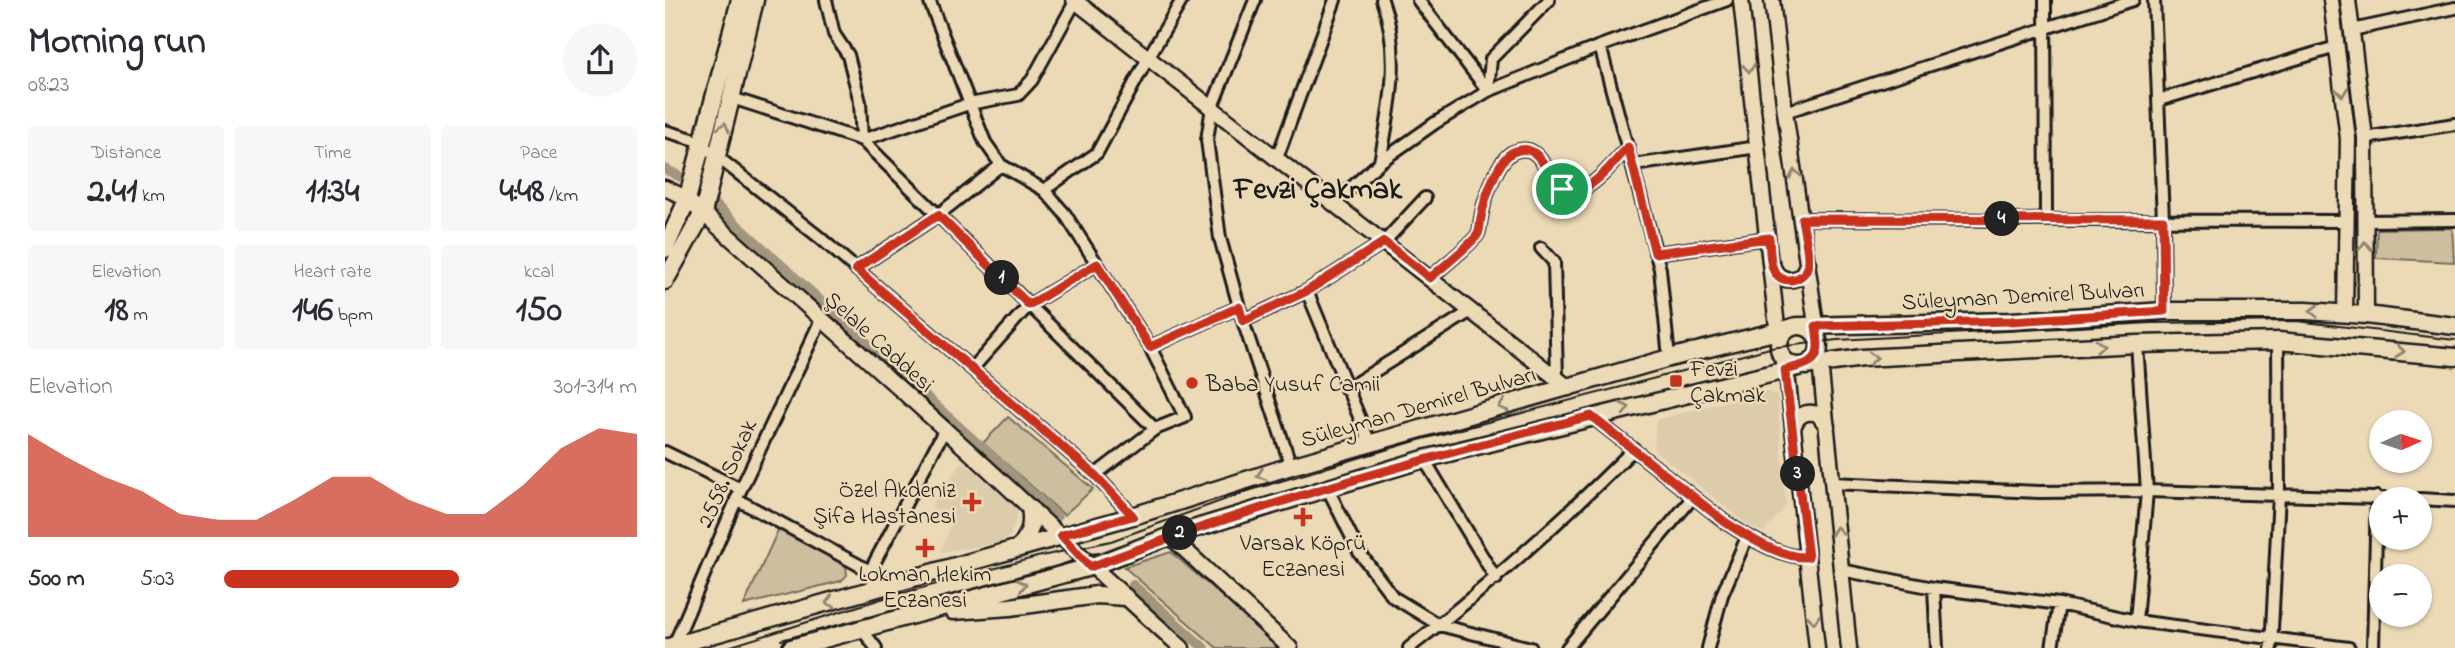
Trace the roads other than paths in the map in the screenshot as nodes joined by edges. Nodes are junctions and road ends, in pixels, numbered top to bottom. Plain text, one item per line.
1 (740, 0) edge
2 (755, 0) edge
3 (826, 0) edge
4 (929, 0) edge
5 (1075, 0) edge
6 (1182, 0) edge
7 (1255, 0) edge
8 (1335, 0) edge
9 (1382, 0) edge
10 (1418, 0) edge
11 (1549, 0) edge
12 (1727, 0) edge
13 (1741, 0) edge
14 (1772, 0) edge
15 (2045, 0) edge
16 (2133, 0) edge
17 (2154, 0) edge
18 (2330, 0) edge
19 (2348, 0) edge
20 (2455, 8) edge
21 (2046, 26) junction
22 (2352, 30) junction
23 (1600, 46) junction
24 (2336, 47) junction
25 (1148, 58) junction
26 (1488, 91) junction
27 (732, 98) junction
28 (2159, 100) junction
29 (969, 104) junction
30 (1212, 107) junction
31 (1785, 111) junction
32 (2455, 124) edge
33 (665, 131) edge
34 (2365, 138) junction
35 (862, 140) junction
36 (703, 145) junction
37 (1628, 147) junction
38 (1758, 147) junction
39 (717, 156) junction
40 (1277, 158) junction
41 (1380, 162) junction
42 (1001, 165) junction
43 (1633, 165) junction
44 (665, 188) edge
45 (1044, 190) junction
46 (1425, 198) dead end
47 (687, 200) junction
48 (1334, 202) junction
49 (703, 213) junction
50 (938, 215) junction
51 (1802, 219) junction
52 (2046, 219) junction
53 (2163, 220) junction
54 (2455, 220) edge
55 (2347, 221) junction
56 (2365, 221) junction
57 (1769, 238) junction
58 (1384, 242) junction
59 (1541, 248) dead end
60 (665, 249) edge
61 (1655, 253) junction
62 (1807, 258) junction
63 (1772, 263) junction
64 (1097, 264) junction
65 (856, 269) junction
66 (1430, 278) junction
67 (665, 281) edge
68 (1307, 291) junction
69 (1029, 305) junction
70 (1239, 307) junction
71 (1471, 311) junction
72 (2164, 311) junction
73 (2345, 312) junction
74 (2366, 314) junction
75 (821, 320) junction
76 (1243, 321) junction
77 (2455, 326) edge
78 (2278, 341) junction
79 (2137, 344) junction
80 (1150, 347) junction
81 (1799, 347) junction
82 (1669, 358) junction
83 (2455, 358) edge
84 (972, 369) junction
85 (1563, 383) junction
86 (1346, 388) junction
87 (1591, 416) junction
88 (1827, 427) junction
89 (945, 429) junction
90 (1156, 429) junction
91 (1793, 429) junction
92 (1370, 443) junction
93 (1634, 449) junction
94 (665, 452) edge
95 (1424, 459) junction
96 (1291, 466) junction
97 (1095, 475) junction
98 (1832, 484) junction
99 (1327, 487) junction
100 (2147, 491) junction
101 (738, 494) junction
102 (2280, 494) junction
103 (1693, 497) junction
104 (2369, 497) edge
105 (2432, 500) edge
106 (2455, 501) edge
107 (1030, 508) junction
108 (1133, 516) junction
109 (1061, 535) junction
110 (1170, 536) junction
111 (1747, 537) junction
112 (1020, 547) junction
113 (2376, 550) edge
114 (1808, 557) junction
115 (1090, 567) junction
116 (1841, 570) junction
117 (870, 571) junction
118 (1496, 579) junction
119 (1934, 588) junction
120 (875, 590) junction
121 (1125, 597) junction
122 (2059, 604) junction
123 (912, 615) junction
124 (2136, 621) junction
125 (1439, 625) junction
126 (862, 628) junction
127 (2271, 643) edge
128 (670, 646) edge
129 (791, 648) edge
130 (876, 648) edge
131 (1182, 648) edge
132 (1290, 648) edge
133 (1409, 648) edge
134 (1531, 648) edge
135 (1567, 648) edge
136 (1709, 648) edge
137 (1817, 648) edge
138 (1849, 648) edge
139 (1937, 648) edge
140 (2052, 648) edge
141 (2349, 648) edge
142 (2373, 648) edge

1 - 36 main road
2 - 27 main road
3 - 35 street
4 - 29 street
5 - 25 street
5 - 29 street
6 - 25 street
7 - 30 street
8 - 40 street
9 - 41 street
10 - 26 street
11 - 26 street
12 - 23 street
13 -> 38 street
14 - 31 street
15 - 21 street
16 - 21 street
17 - 28 street
18 - 24 street
19 - 22 street
20 - 22 street
21 - 31 street
21 - 52 street
22 - 34 street
23 - 26 street
23 - 37 street
24 - 28 street
24 -> 55 street
25 - 30 street
25 - 45 street
26 - 41 street
27 - 35 street
39 -> 27 main road
28 - 53 street
29 - 35 street
29 - 42 street
30 - 40 street
30 - 70 street
51 -> 31 street
32 - 34 street
33 - 36 street
34 - 56 street
35 - 50 street
36 - 39 street
36 - 47 main road
37 - 43 street
37 - 66 street
38 - 43 street
38 - 57 street
39 - 49 main road
39 - 65 street
40 - 48 street
41 - 48 street
42 - 45 street
42 - 50 street
43 - 61 street
44 - 47 street, Şelale Caddesi
45 - 64 street
46 - 58 street
47 - 49 street, Şelale Caddesi
47 - 60 main road
48 - 58 street
49 - 67 main road
49 - 75 street, Şelale Caddesi
50 - 65 street
50 - 69 street
51 - 52 street
51 - 62 street
52 - 53 street
53 - 55 street
53 - 72 street
54 - 56 street
55 - 73 street
74 -> 56 street
57 - 61 street
57 - 63 street
58 - 66 street
58 - 68 street
59 - 85 street
61 - 82 street
62 - 63 street
62 - 81 street
63 - 81 street
64 - 69 street
64 - 80 street
65 - 84 street
66 - 71 street
68 - 76 street
68 - 86 street
69 - 84 street
69 - 90 street
70 - 76 street
70 - 80 street
71 - 85 street
71 - 86 street
73 -> 72 main road, Süleyman Demirel Bulvarı
72 - 81 main road, Süleyman Demirel Bulvarı
73 - 74 main road, Süleyman Demirel Bulvarı
74 - 77 main road, Süleyman Demirel Bulvarı
75 - 89 street, Şelale Caddesi
75 - 101 street, 2558. Sokak
76 - 96 street
78 - 79 main road, Süleyman Demirel Bulvarı
78 -> 83 main road, Süleyman Demirel Bulvarı
78 - 102 street
81 -> 79 main road, Süleyman Demirel Bulvarı
79 - 100 street
80 - 90 street
81 - 82 main road, Süleyman Demirel Bulvarı
87 -> 81 main road, Süleyman Demirel Bulvarı
81 - 88 street
81 - 91 street
82 - 85 main road, Süleyman Demirel Bulvarı
84 - 97 street
85 -> 92 main road, Süleyman Demirel Bulvarı
86 - 92 street
87 - 93 street
87 - 95 main road, Süleyman Demirel Bulvarı
88 - 91 street
88 - 98 street
89 - 107 street, Şelale Caddesi
89 - 117 street
90 - 97 street
91 - 114 street
92 - 96 main road, Süleyman Demirel Bulvarı
93 - 103 street
93 - 118 street
94 - 101 street
95 - 99 main road, Süleyman Demirel Bulvarı
95 - 118 street
96 -> 108 main road, Süleyman Demirel Bulvarı
97 - 108 street
98 - 100 street
116 -> 98 street
99 - 110 main road, Süleyman Demirel Bulvarı
99 - 125 street
100 - 102 street
100 - 124 street
101 - 117 street
101 - 128 street, 2558. Sokak
102 - 104 street
102 - 127 street
103 - 111 street
103 - 135 street
105 - 106 street
107 - 109 street, Şelale Caddesi
107 - 112 main road
108 - 109 main road, Süleyman Demirel Bulvarı
109 - 112 main road, Süleyman Demirel Bulvarı
109 - 115 street, Şelale Caddesi
110 - 115 main road, Süleyman Demirel Bulvarı
110 - 132 street
111 - 114 street
111 - 136 street
112 - 120 main road, Süleyman Demirel Bulvarı
113 - 142 street
114 -> 137 street
115 - 121 street, Şelale Caddesi
123 -> 115 main road, Süleyman Demirel Bulvarı
116 - 119 street
116 - 138 street
117 - 120 street
118 - 125 street
119 - 122 street
119 - 139 street
120 -> 128 main road, Süleyman Demirel Bulvarı
121 - 123 main road
121 - 131 street, Şelale Caddesi
122 - 124 street
122 - 140 street
123 - 126 main road
124 - 127 street
125 - 133 street
125 - 134 street
126 - 129 main road
126 - 130 street
127 - 141 street

